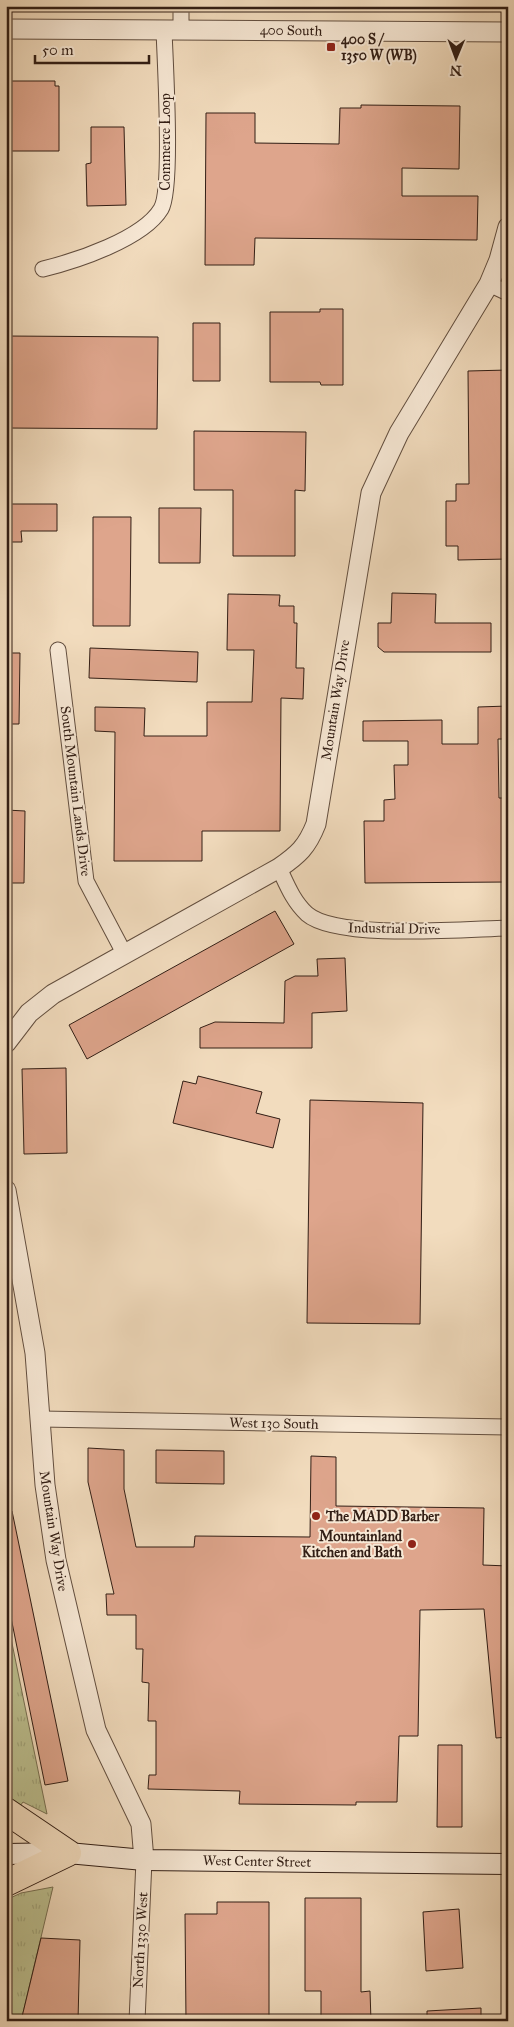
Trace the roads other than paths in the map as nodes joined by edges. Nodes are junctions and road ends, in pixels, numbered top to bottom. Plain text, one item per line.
1 (181, 6) edge
2 (6, 29) edge
3 (172, 29) junction
4 (508, 32) edge
5 (508, 226) edge
6 (43, 269) dead end
7 (489, 284) junction
8 (508, 293) edge
9 (58, 650) dead end
10 (279, 868) junction
11 (508, 928) edge
12 (124, 953) junction
13 (6, 1043) edge
14 (6, 1190) edge
15 (41, 1419) junction
16 (508, 1427) edge
17 (6, 1811) edge
18 (68, 1852) junction
19 (6, 1854) edge
20 (144, 1860) junction
21 (508, 1864) edge
22 (6, 1883) edge
23 (137, 2021) edge

1 - 3 street, Commerce Loop
2 - 3 street, 400 South
3 - 4 street, 400 South
3 - 6 street, Commerce Loop
5 - 7 street, Mountain Way Drive
7 - 8 street
7 - 10 street, Mountain Way Drive
9 - 12 street, South Mountain Lands Drive
10 - 11 street, Industrial Drive
10 - 12 street, Mountain Way Drive
12 - 13 street, Mountain Way Drive
14 - 15 street, Mountain Way Drive
15 - 16 street, West 130 South
15 - 20 street, Mountain Way Drive
17 - 18 highway
18 - 19 main road, West Center Street
18 - 20 main road, West Center Street
18 - 22 highway
20 - 21 main road, West Center Street
20 - 23 street, North 1330 West

